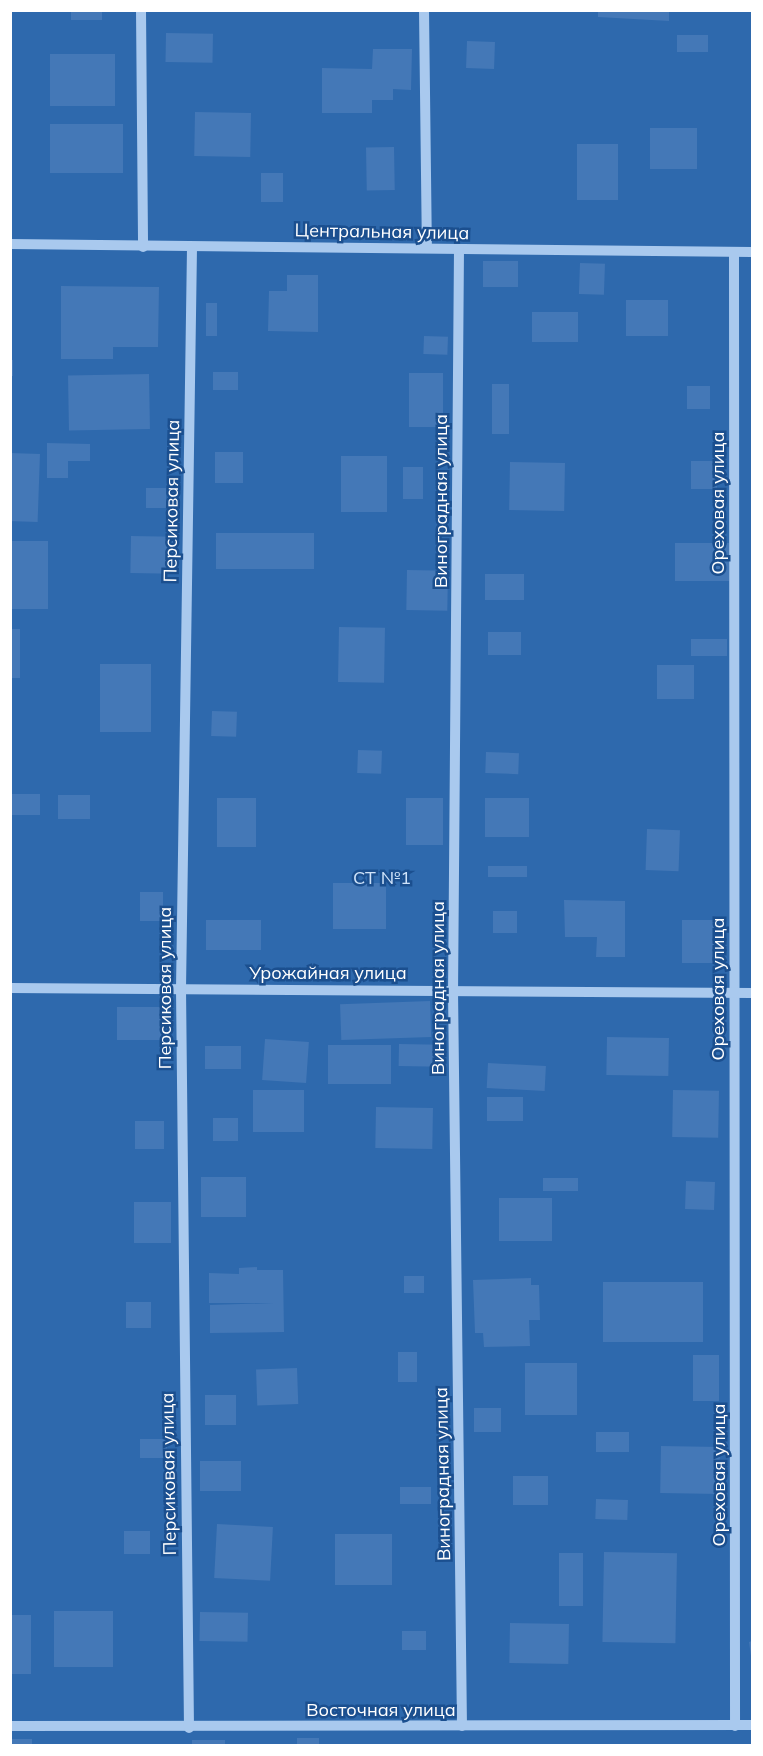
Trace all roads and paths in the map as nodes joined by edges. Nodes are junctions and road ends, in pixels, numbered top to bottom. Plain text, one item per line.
1 (141, 10) edge
2 (424, 10) edge
3 (10, 244) edge
4 (143, 247) junction
5 (427, 247) junction
6 (192, 248) junction
7 (459, 249) junction
8 (734, 252) junction
9 (753, 252) edge
10 (10, 988) edge
11 (181, 989) junction
12 (453, 990) junction
13 (735, 993) junction
14 (753, 993) edge
15 (753, 1725) edge
16 (10, 1726) edge
17 (462, 1726) junction
18 (735, 1726) junction
19 (189, 1728) junction

1 - 4 street
2 - 5 street
3 - 4 street, Центральная улица
4 - 6 street, Центральная улица
5 - 6 street, Центральная улица
5 - 7 street, Центральная улица
6 - 11 street, Персиковая улица
7 - 8 street, Центральная улица
7 - 12 street, Виноградная улица
8 - 9 street, Центральная улица
8 - 13 street, Ореховая улица
10 - 11 street, Урожайная улица
11 - 12 street, Урожайная улица
11 - 19 street, Персиковая улица
12 - 13 street, Урожайная улица
12 - 17 street, Виноградная улица
13 - 14 street, Урожайная улица
13 - 18 street, Ореховая улица
15 - 18 street, Восточная улица
16 - 19 street, Восточная улица
17 - 18 street, Восточная улица
17 - 19 street, Восточная улица

